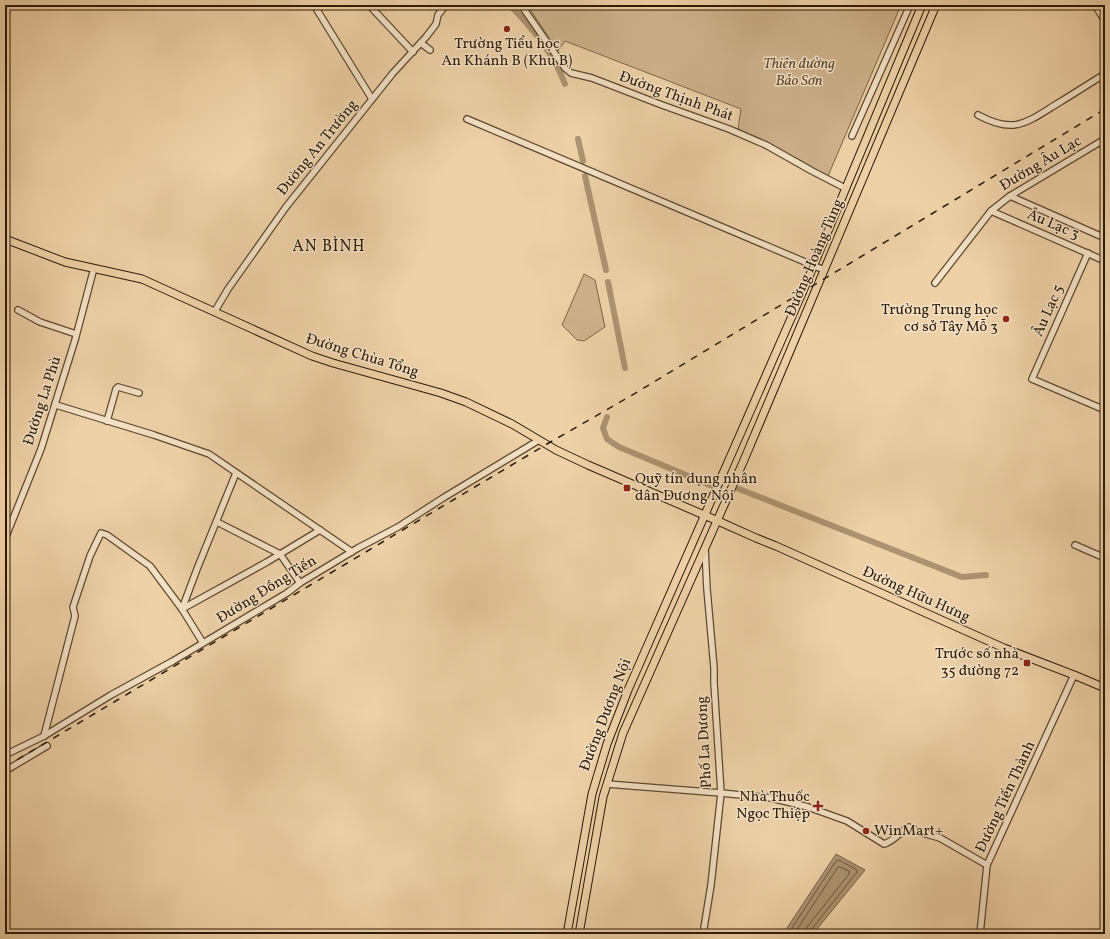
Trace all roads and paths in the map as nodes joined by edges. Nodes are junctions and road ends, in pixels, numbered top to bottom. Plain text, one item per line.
1 (314, 5) edge
2 (369, 5) edge
3 (446, 5) edge
4 (521, 5) edge
5 (910, 5) edge
6 (922, 5) edge
7 (936, 5) edge
8 (1095, 5) edge
9 (904, 19) junction
10 (1105, 21) edge
11 (914, 23) junction
12 (908, 37) junction
13 (920, 42) junction
14 (421, 43) junction
15 (430, 50) dead end
16 (413, 52) junction
17 (1105, 74) edge
18 (372, 99) junction
19 (978, 116) dead end
20 (467, 119) dead end
21 (852, 136) dead end
22 (865, 139) junction
23 (1105, 139) edge
24 (878, 144) junction
25 (845, 188) junction
26 (1010, 196) junction
27 (991, 211) junction
28 (1105, 238) edge
29 (5, 239) edge
30 (1088, 253) junction
31 (1105, 261) edge
32 (813, 265) junction
33 (94, 268) junction
34 (824, 270) junction
35 (935, 283) dead end
36 (18, 310) dead end
37 (215, 311) junction
38 (76, 334) junction
39 (139, 393) dead end
40 (56, 405) junction
41 (1105, 410) edge
42 (107, 421) junction
43 (540, 440) junction
44 (236, 473) junction
45 (705, 515) junction
46 (718, 521) junction
47 (217, 522) junction
48 (320, 530) junction
49 (5, 539) edge
50 (1075, 545) dead end
51 (705, 547) junction
52 (352, 552) junction
53 (280, 554) junction
54 (1105, 558) edge
55 (300, 583) junction
56 (182, 609) junction
57 (203, 643) junction
58 (1074, 675) junction
59 (1105, 688) edge
60 (44, 736) junction
61 (47, 746) dead end
62 (5, 755) edge
63 (5, 771) edge
64 (595, 782) junction
65 (607, 784) junction
66 (721, 793) junction
67 (988, 865) junction
68 (567, 934) edge
69 (579, 934) edge
70 (703, 934) edge
71 (980, 934) edge

1 - 18 street
2 - 16 street
3 - 14 street, Đường An Trường
4 - 25 street, Đường Thịnh Phát
5 - 9 street
6 - 11 main road, Đường Hoàng Tùng
7 - 13 main road, Đường Hoàng Tùng
8 - 10 street
9 - 11 street
9 - 21 street
11 - 12 main road, Đường Hoàng Tùng
12 - 13 main road
12 - 22 main road, Đường Hoàng Tùng
13 - 24 main road, Đường Hoàng Tùng
14 - 15 street
14 - 16 street, Đường An Trường
16 - 18 street, Đường An Trường
17 - 19 street
18 - 37 street, Đường An Trường
20 - 32 street
22 - 24 main road
22 - 25 main road, Đường Hoàng Tùng
23 - 26 street, Đường Âu Lạc
24 - 34 main road, Đường Hoàng Tùng
25 - 32 main road, Đường Hoàng Tùng
26 - 27 street, Đường Âu Lạc
26 - 28 street, Âu Lạc 3
27 - 30 street, Âu Lạc 3
27 - 35 street, Đường Âu Lạc
29 - 33 main road, Đường Chùa Tổng
30 - 31 street, Âu Lạc 3
30 - 41 street, Âu Lạc 5
32 - 34 street
32 - 45 main road, Đường Hoàng Tùng
33 - 37 main road, Đường Chùa Tổng
33 - 38 street, Đường La Phù
34 - 46 main road, Đường Hoàng Tùng
36 - 38 street
37 - 43 main road, Đường Chùa Tổng
38 - 40 street, Đường La Phù
39 - 42 street
40 - 42 street
40 - 49 street, Đường La Phù
42 - 44 street
43 - 45 main road, Đường Chùa Tổng
43 - 52 street, Đường Đồng Tiến
44 - 47 street
44 - 48 street
45 - 46 main road, Đường Hữu Hưng
45 - 64 main road, Đường Dương Nội
46 - 51 main road, Đường Dương Nội
46 - 58 main road, Đường Hữu Hưng
47 - 53 street
47 - 56 street
48 - 52 street
48 - 53 street
50 - 54 street
51 - 65 main road, Đường Dương Nội
51 - 66 street, Phố La Dương
52 - 55 street, Đường Đồng Tiến
53 - 55 street
53 - 56 street
55 - 57 street, Đường Đồng Tiến
56 - 57 street
56 - 60 street
57 - 60 street, Đường Đồng Tiến
58 - 59 main road, Đường Hữu Hưng
58 - 67 street, Đường Tiến Thành
60 - 62 street, Đường Đồng Tiến
61 - 63 street
64 - 65 main road
64 - 68 main road, Đường Dương Nội
65 - 66 street
65 - 69 main road, Đường Dương Nội
66 - 67 street
66 - 70 street, Phố La Dương
67 - 71 street, Đường Tiến Thành

